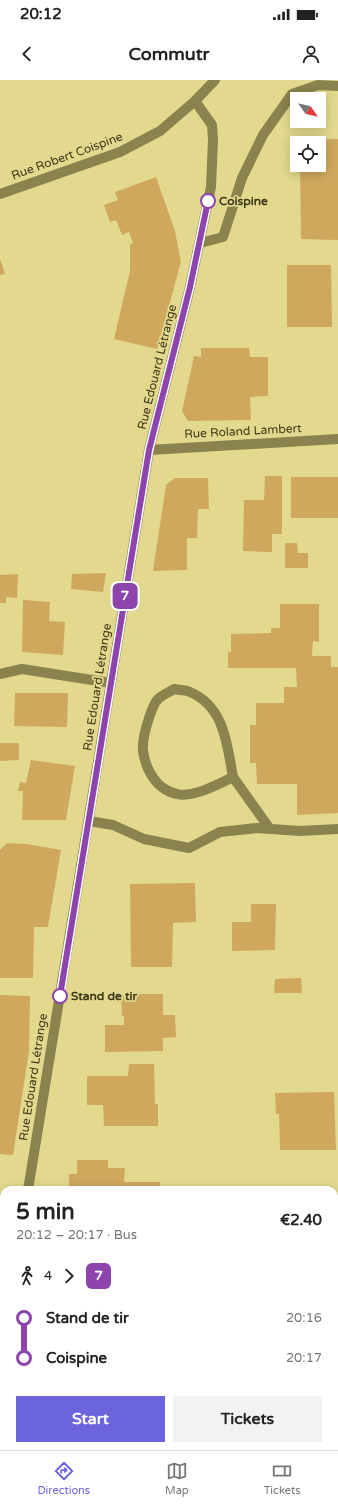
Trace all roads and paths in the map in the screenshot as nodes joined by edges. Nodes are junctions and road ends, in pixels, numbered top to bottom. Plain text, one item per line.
1 (215, 80) edge
2 (338, 86) edge
3 (195, 101) junction
4 (0, 194) edge
5 (200, 243) junction
6 (338, 439) edge
7 (149, 450) junction
8 (0, 674) edge
9 (111, 683) junction
10 (233, 777) junction
11 (89, 821) junction
12 (270, 828) junction
13 (338, 829) edge
14 (29, 1186) edge

1 - 3 street, Rue Robert Coispine
2 - 5 street
3 - 4 street, Rue Robert Coispine
3 - 5 street, Rue Edouard Létrange
5 - 7 street, Rue Edouard Létrange
6 - 7 street, Rue Roland Lambert
7 - 9 street, Rue Edouard Létrange
8 - 9 street
9 - 11 street, Rue Edouard Létrange
10 - 10 street
10 - 12 street
11 - 12 street
11 - 14 street, Rue Edouard Létrange
12 - 13 street

